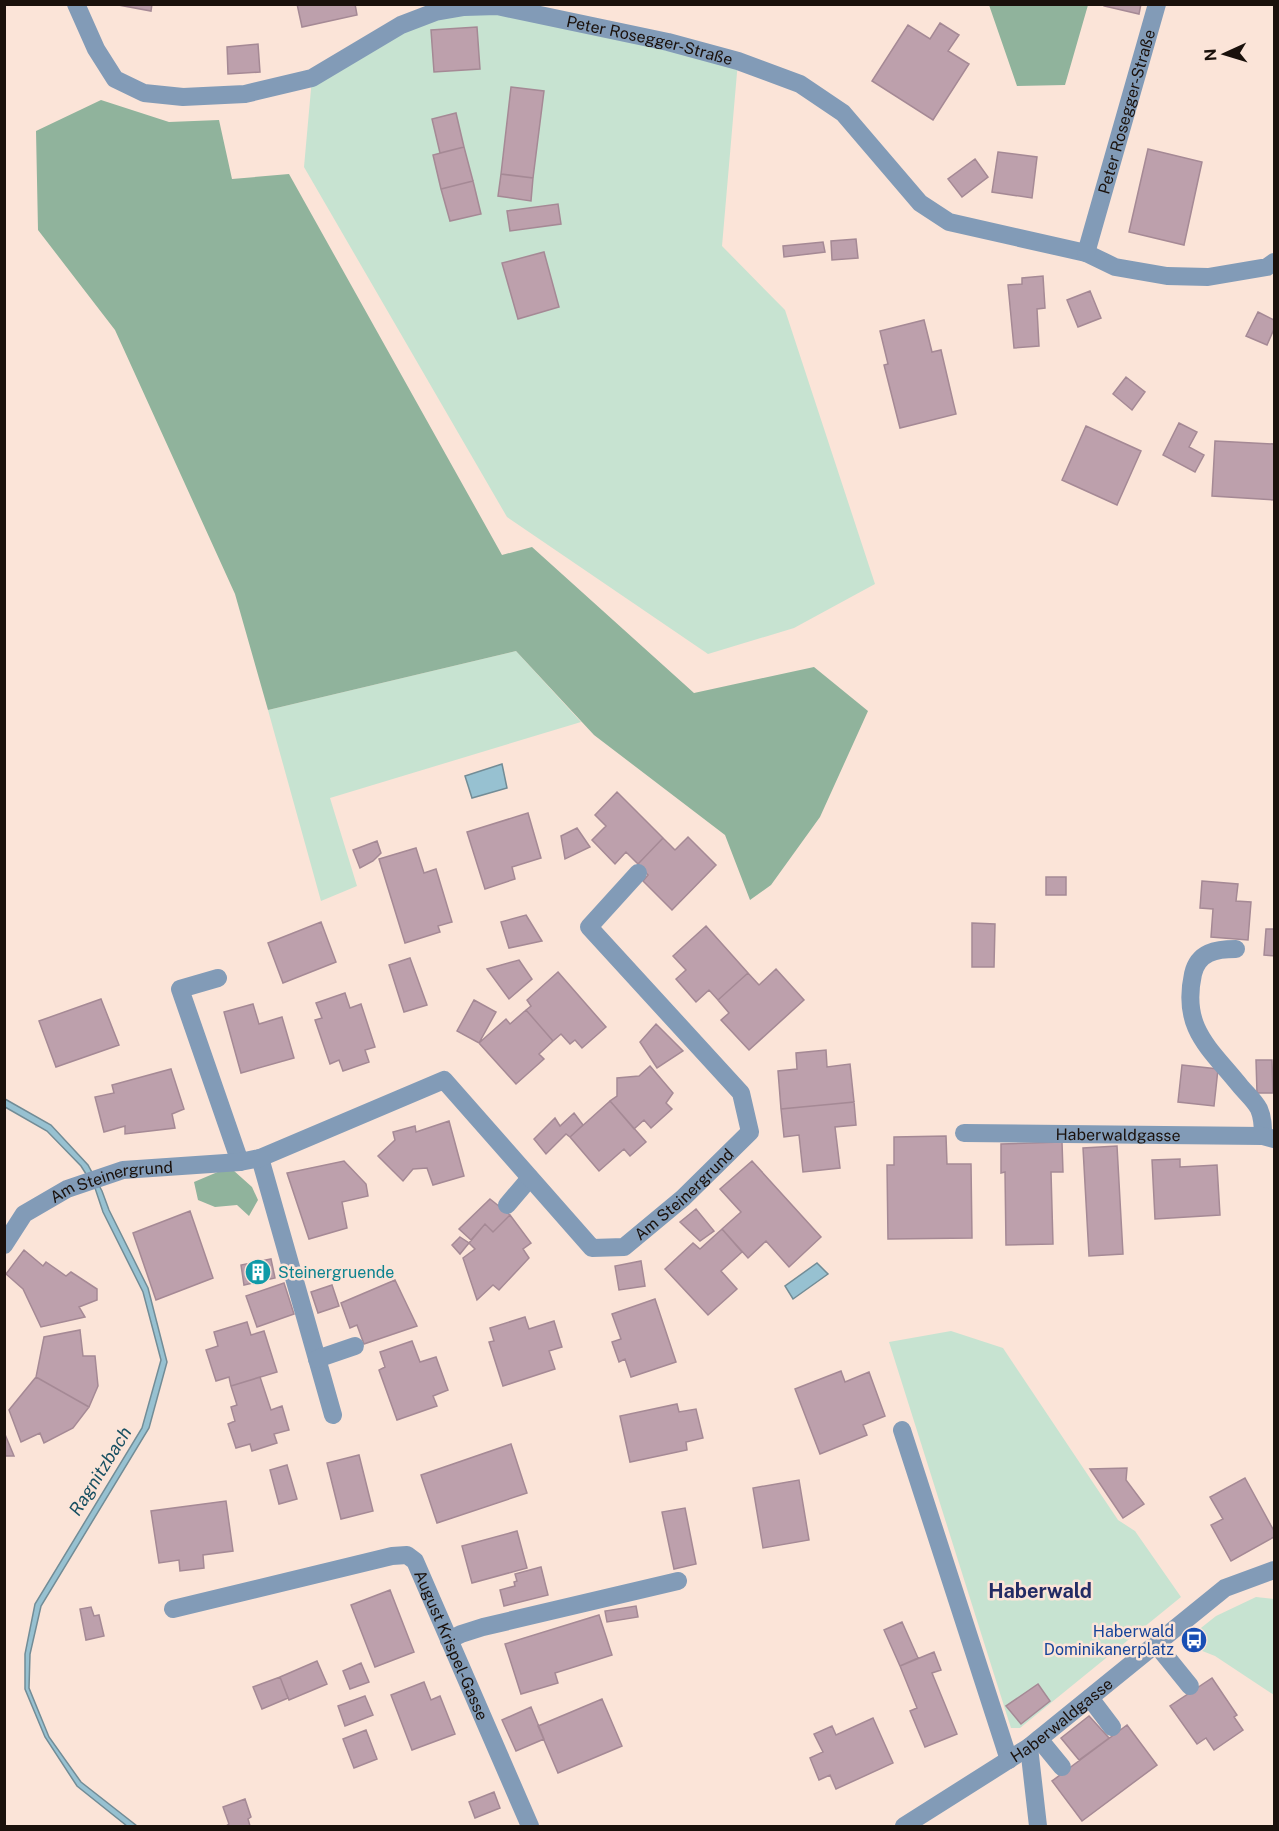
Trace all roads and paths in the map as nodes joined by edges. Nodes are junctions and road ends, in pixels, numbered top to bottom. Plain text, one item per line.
1 (76, 4) edge
2 (1157, 4) edge
3 (1086, 253) junction
4 (1275, 262) edge
5 (638, 873) dead end
6 (1236, 949) dead end
7 (218, 978) dead end
8 (964, 1134) dead end
9 (1269, 1138) edge
10 (260, 1158) junction
11 (240, 1162) junction
12 (530, 1178) junction
13 (507, 1205) dead end
14 (4, 1245) edge
15 (355, 1346) dead end
16 (317, 1359) junction
17 (333, 1415) dead end
18 (902, 1430) dead end
19 (1275, 1570) edge
20 (678, 1581) dead end
21 (173, 1610) dead end
22 (449, 1640) junction
23 (1156, 1644) junction
24 (1190, 1686) dead end
25 (1090, 1698) junction
26 (1112, 1727) dead end
27 (1034, 1743) junction
28 (1010, 1760) junction
29 (1062, 1767) dead end
30 (530, 1827) edge
31 (904, 1827) edge
32 (1038, 1827) edge

1 - 3 street, Peter Rosegger-Straße
2 - 3 street, Peter Rosegger-Straße
3 - 4 street, Peter Rosegger-Straße
5 - 12 street, Am Steinergrund
6 - 9 street
7 - 11 street
8 - 9 street, Haberwaldgasse
10 - 11 street, Am Steinergrund
10 - 12 street, Am Steinergrund
10 - 16 street
11 - 14 street, Am Steinergrund
12 - 13 street
15 - 16 street
16 - 17 street
18 - 28 street
19 - 23 street, Haberwaldgasse
20 - 22 street
21 - 22 street, August Krispel-Gasse
22 - 30 street, August Krispel-Gasse
23 - 24 street
23 - 25 street, Haberwaldgasse
25 - 26 street
25 - 27 street, Haberwaldgasse
27 - 28 street, Haberwaldgasse
27 - 29 street
27 - 32 street
28 - 31 street, Haberwaldgasse

